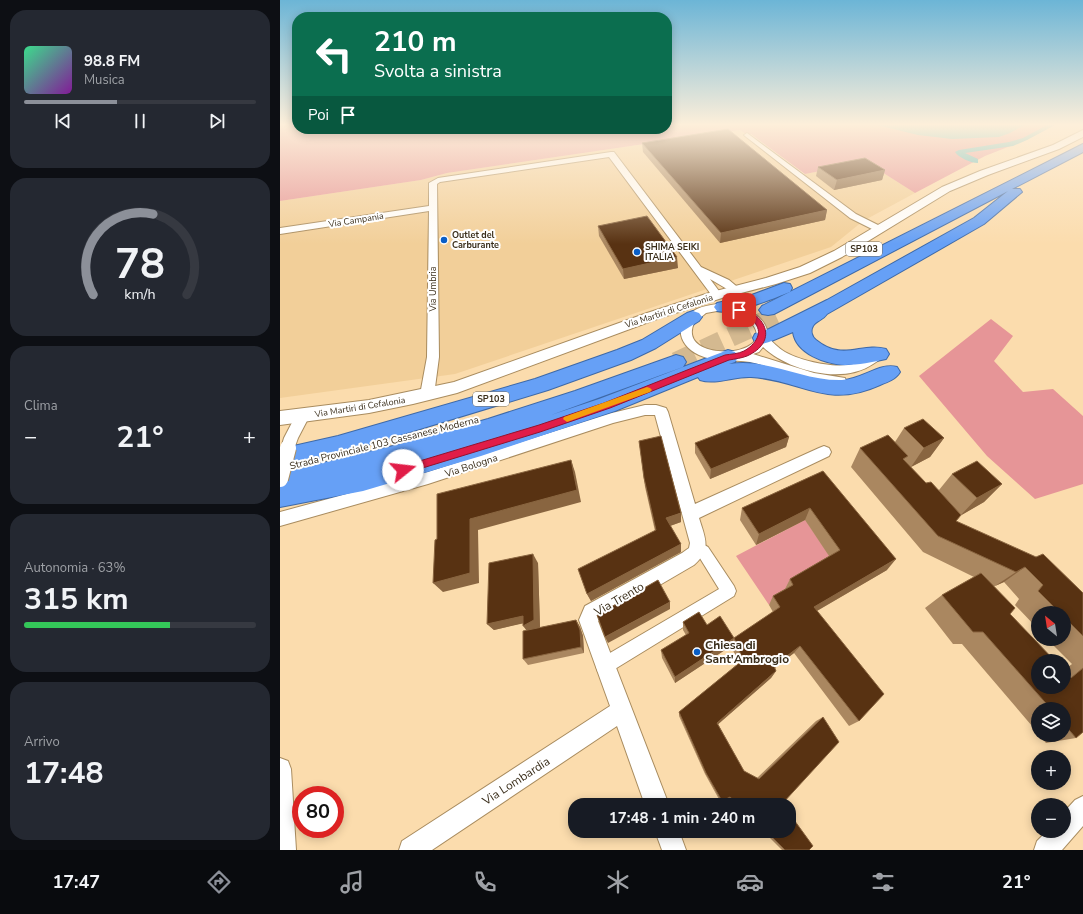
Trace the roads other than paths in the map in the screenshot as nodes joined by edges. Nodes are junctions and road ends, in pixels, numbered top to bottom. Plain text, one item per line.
1 (537, 165) edge
2 (618, 165) edge
3 (786, 165) edge
4 (1007, 165) edge
5 (1052, 165) edge
6 (1066, 165) edge
7 (1009, 190) junction
8 (432, 208) junction
9 (879, 229) junction
10 (280, 231) edge
11 (697, 268) junction
12 (736, 290) junction
13 (720, 301) junction
14 (832, 304) junction
15 (772, 313) tunnel mouth
16 (693, 317) junction
17 (762, 338) junction
18 (879, 354) joint
19 (733, 356) junction
20 (890, 372) joint
21 (667, 382) junction
22 (428, 395) junction
23 (303, 415) junction
24 (280, 418) edge
25 (824, 452) dead end
26 (284, 454) edge
27 (280, 469) edge
28 (280, 479) edge
29 (280, 483) edge
30 (280, 496) edge
31 (690, 514) junction
32 (280, 519) edge
33 (697, 548) junction
34 (604, 666) junction
35 (622, 711) junction
36 (280, 770) edge
37 (654, 798) edge
38 (1083, 808) edge
39 (1071, 821) edge
40 (670, 838) edge
41 (1056, 838) edge
42 (284, 850) edge
43 (411, 850) edge
44 (674, 850) edge
45 (1046, 850) edge

1 - 8 street, Via Umbria
2 - 11 street, Via Umbria
3 - 9 street
4 - 9 street, Via Martiri di Cefalonia
5 - 7 highway, SP103
6 - 7 highway, SP103
7 - 13 highway, SP103
7 - 14 highway, SP103
7 - 15 highway, SP103
8 - 10 street, Via Campania
8 - 22 street, Via Umbria
9 - 12 street, Via Martiri di Cefalonia
11 - 12 street
11 - 13 street
12 - 13 street, Via Martiri di Cefalonia
13 - 16 street
13 - 17 street
13 - 22 street, Via Martiri di Cefalonia
14 - 17 highway, SP103
14 - 18 highway, SP103
16 - 19 street
16 - 26 highway, SP103
17 - 18 street
17 - 19 street
19 - 20 street
19 - 21 highway
20 - 21 highway
21 - 30 highway
22 - 23 street, Via Martiri di Cefalonia
23 - 24 street, Via Martiri di Cefalonia
23 - 26 street
25 - 31 street
26 - 28 street, bridge
27 - 29 highway, Strada Provinciale 103 Cassanese Moderna / SP103
31 - 32 street, Via Bologna
31 - 33 street
33 - 34 street, Via Trento
33 - 34 street
34 - 35 street, Via Trento
35 - 37 street, Via Trento
35 - 43 street, Via Lombardia
36 - 42 street
38 - 39 street
40 - 44 street
41 - 45 street

